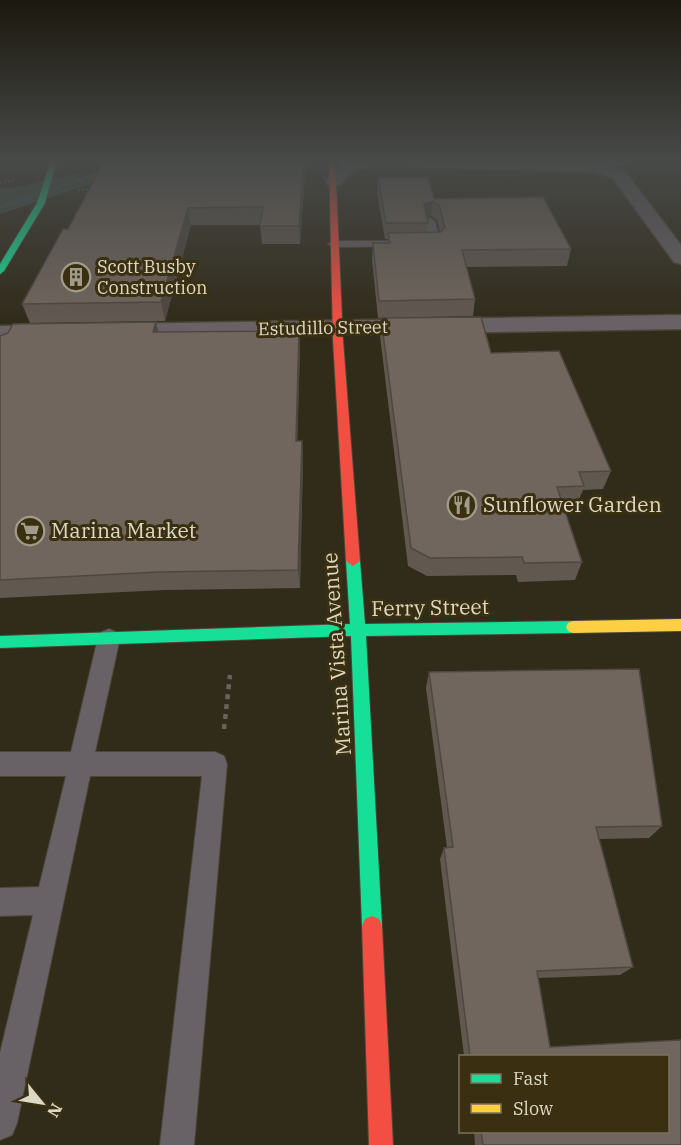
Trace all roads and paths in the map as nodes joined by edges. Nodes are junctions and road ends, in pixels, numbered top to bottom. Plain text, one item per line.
1 (35, 213) edge
2 (334, 213) edge
3 (648, 213) edge
4 (430, 220) edge
5 (334, 244) junction
6 (681, 258) edge
7 (0, 271) edge
8 (681, 321) edge
9 (338, 328) junction
10 (71, 332) edge
11 (94, 332) edge
12 (0, 333) edge
13 (681, 625) edge
14 (358, 630) junction
15 (109, 638) junction
16 (0, 642) edge
17 (230, 675) dead end
18 (228, 693) dead end
19 (80, 763) junction
20 (0, 764) edge
21 (50, 901) junction
22 (0, 902) edge
23 (0, 1123) edge
24 (177, 1145) edge
25 (381, 1145) edge

1 - 7 main road
2 - 5 main road, Marina Vista Avenue
3 - 6 street
4 - 5 lane
5 - 9 main road, Marina Vista Avenue
8 - 9 street, Estudillo Street
9 - 11 street, Estudillo Street
9 - 14 main road, Marina Vista Avenue
10 - 12 street
13 - 14 main road, Ferry Street
14 - 15 main road, Ferry Street
14 - 25 main road, Marina Vista Avenue
15 - 16 main road, Ferry Street
15 - 19 lane
17 - 18 path
19 - 20 lane
19 - 21 lane
19 - 24 lane
21 - 22 lane
21 - 23 lane

